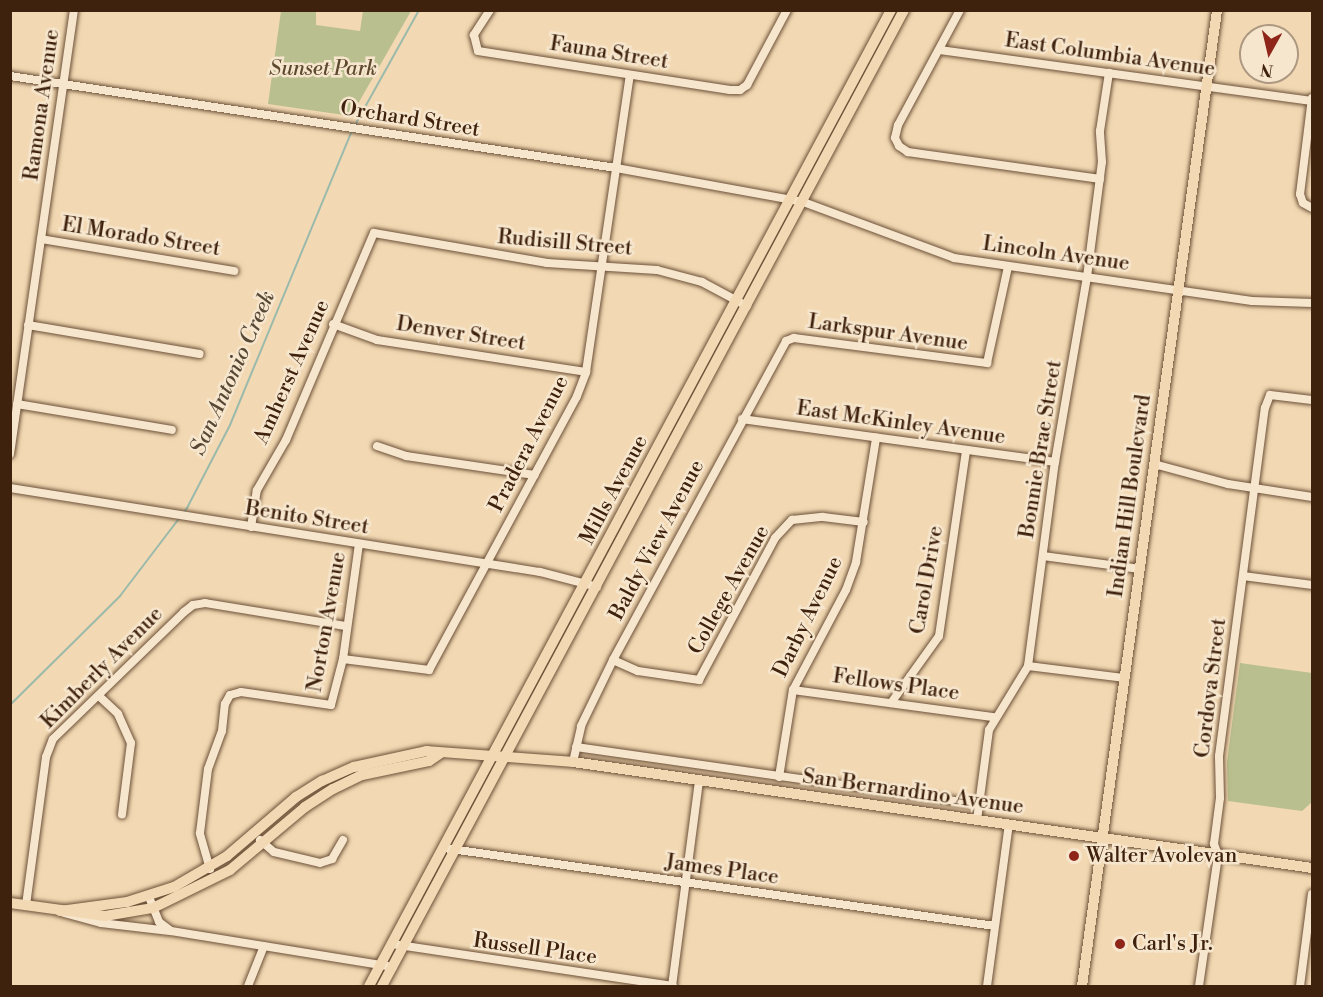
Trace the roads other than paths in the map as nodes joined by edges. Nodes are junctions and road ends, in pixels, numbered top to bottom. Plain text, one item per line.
1 (74, 10) edge
2 (490, 10) edge
3 (787, 10) edge
4 (891, 10) edge
5 (904, 10) edge
6 (960, 10) edge
7 (1217, 10) edge
8 (940, 50) junction
9 (1108, 73) junction
10 (630, 75) junction
11 (10, 76) edge
12 (63, 84) junction
13 (1207, 85) junction
14 (1312, 99) edge
15 (616, 168) junction
16 (1100, 179) junction
17 (791, 200) junction
18 (803, 202) junction
19 (1312, 208) edge
20 (374, 233) joint
21 (41, 239) junction
22 (602, 266) junction
23 (1008, 267) junction
24 (234, 271) dead end
25 (1087, 277) junction
26 (1179, 289) junction
27 (742, 303) junction
28 (1312, 303) edge
29 (333, 324) junction
30 (28, 325) junction
31 (786, 341) joint
32 (200, 354) dead end
33 (586, 372) junction
34 (1312, 400) edge
35 (17, 404) junction
36 (741, 420) junction
37 (172, 430) dead end
38 (876, 438) junction
39 (377, 446) dead end
40 (966, 450) junction
41 (10, 453) edge
42 (1055, 462) junction
43 (1154, 464) junction
44 (535, 475) junction
45 (10, 488) edge
46 (1256, 489) junction
47 (1312, 497) edge
48 (864, 522) junction
49 (251, 527) junction
50 (359, 544) junction
51 (1043, 555) junction
52 (487, 565) junction
53 (1140, 569) junction
54 (1244, 576) junction
55 (586, 584) junction
56 (1312, 585) edge
57 (597, 587) junction
58 (346, 626) junction
59 (342, 659) junction
60 (613, 660) junction
61 (1028, 666) junction
62 (1125, 678) junction
63 (793, 690) junction
64 (99, 696) junction
65 (891, 703) junction
66 (994, 717) junction
67 (576, 747) junction
68 (441, 753) junction
69 (496, 754) junction
70 (509, 754) junction
71 (573, 762) junction
72 (779, 777) junction
73 (699, 782) junction
74 (979, 804) junction
75 (122, 814) dead end
76 (977, 820) junction
77 (1010, 824) junction
78 (253, 834) junction
79 (1102, 837) junction
80 (343, 840) dead end
81 (262, 842) junction
82 (444, 848) junction
83 (456, 851) junction
84 (1218, 855) junction
85 (209, 867) junction
86 (1312, 868) edge
87 (216, 878) junction
88 (686, 884) junction
89 (1312, 894) edge
90 (149, 897) junction
91 (10, 903) edge
92 (26, 905) junction
93 (153, 908) junction
94 (60, 911) junction
95 (995, 926) junction
96 (171, 931) junction
97 (264, 946) junction
98 (398, 946) junction
99 (387, 966) junction
100 (672, 986) edge
101 (248, 987) edge
102 (369, 987) edge
103 (382, 987) edge
104 (987, 987) edge
105 (1082, 987) edge
106 (1199, 987) edge
107 (1300, 987) edge

1 - 12 street, Ramona Avenue
2 - 10 street, Fauna Street
3 - 10 street, Fauna Street
4 - 17 main road, Mills Avenue
5 - 18 main road, Mills Avenue
6 - 8 street
7 - 13 main road, Indian Hill Boulevard
8 - 9 street, East Columbia Avenue
8 - 16 street
9 - 13 street, East Columbia Avenue
9 - 16 street, Bonnie Brae Street
10 - 15 street, Pradera Avenue
11 - 12 street, Orchard Street
12 - 15 street, Orchard Street
12 - 21 street, Ramona Avenue
13 - 14 street, East Columbia Avenue
13 - 26 main road, Indian Hill Boulevard
14 - 19 street
15 - 17 street, Orchard Street
15 - 22 street, Pradera Avenue
16 - 25 street, Bonnie Brae Street
17 - 18 street, Orchard Street
17 - 27 main road, Mills Avenue
18 - 23 street, Lincoln Avenue
18 - 27 main road, Mills Avenue
20 - 22 street, Rudisill Street
20 - 29 street, Amherst Avenue
21 - 24 street, El Morado Street
21 - 30 street, Ramona Avenue
22 - 27 street, Rudisill Street
22 - 33 street, Pradera Avenue
23 - 25 street, Lincoln Avenue
23 - 31 street, Larkspur Avenue
25 - 26 street, Lincoln Avenue
25 - 42 street, Bonnie Brae Street
26 - 28 street, Lincoln Avenue
26 - 43 main road, Indian Hill Boulevard
27 - 55 main road, Mills Avenue
27 - 57 main road, Mills Avenue
29 - 33 street, Denver Street
29 - 49 street, Amherst Avenue
30 - 32 street
30 - 35 street, Ramona Avenue
31 - 36 street, Baldy View Avenue
33 - 44 street, Pradera Avenue
34 - 46 street, Cordova Street
35 - 37 street
35 - 41 street, Ramona Avenue
36 - 38 street, East McKinley Avenue
36 - 60 street, Baldy View Avenue
38 - 40 street, East McKinley Avenue
38 - 48 street, Darby Avenue
39 - 44 street
40 - 42 street, East McKinley Avenue
40 - 65 street, Carol Drive
42 - 51 street, Bonnie Brae Street
43 - 46 street
43 - 53 main road, Indian Hill Boulevard
44 - 52 street, Pradera Avenue
45 - 49 street, Benito Street
46 - 47 street
46 - 54 street, Cordova Street
48 - 60 street, College Avenue
48 - 63 street, Darby Avenue
49 - 50 street, Benito Street
50 - 52 street, Benito Street
50 - 58 street, Norton Avenue
51 - 53 street
51 - 61 street, Bonnie Brae Street
52 - 55 street, Benito Street
52 - 59 street, Pradera Avenue
53 - 62 main road, Indian Hill Boulevard
54 - 56 street
54 - 84 street, Cordova Street
55 - 57 street, Benito Street
55 - 69 main road, Mills Avenue
57 - 70 main road, Mills Avenue
58 - 59 street, Norton Avenue
58 - 64 street, Kimberly Avenue
59 - 85 street, Norton Avenue
60 - 67 street, Baldy View Avenue
61 - 62 street
61 - 66 street, Bonnie Brae Street
62 - 79 main road, Indian Hill Boulevard
63 - 65 street, Fellows Place
63 - 72 street, Darby Avenue
64 - 75 street
64 - 92 street, Kimberly Avenue
65 - 66 street, Fellows Place
66 - 74 street, Bonnie Brae Street
67 - 71 street, Baldy View Avenue
67 - 72 street
68 - 69 main road, San Bernardino Avenue
68 - 78 main road, San Bernardino Avenue
68 - 81 main road
69 - 70 main road, San Bernardino Avenue
69 - 82 main road, Mills Avenue
70 - 71 main road, San Bernardino Avenue
70 - 83 main road, Mills Avenue
71 - 73 main road, San Bernardino Avenue
72 - 74 street
73 - 76 main road, San Bernardino Avenue
73 - 88 street
74 - 76 street, Bonnie Brae Street
76 - 77 main road, San Bernardino Avenue
77 - 79 main road, San Bernardino Avenue
77 - 95 street
78 - 81 street
78 - 85 main road, San Bernardino Avenue
79 - 84 main road, San Bernardino Avenue
79 - 105 main road, Indian Hill Boulevard
80 - 81 street
81 - 87 main road
82 - 83 street, James Place
82 - 98 main road, Mills Avenue
83 - 88 street, James Place
83 - 98 main road, Mills Avenue
84 - 86 main road, San Bernardino Avenue
84 - 106 street, Cordova Street
85 - 87 street
85 - 90 main road, San Bernardino Avenue
87 - 93 main road
88 - 95 street, James Place
88 - 100 street
89 - 107 street
90 - 93 street
90 - 94 main road, San Bernardino Avenue
91 - 92 main road
92 - 94 main road
93 - 94 main road
93 - 96 street
94 - 96 street
95 - 104 street
96 - 97 street
97 - 99 street
97 - 101 street
98 - 99 main road, Mills Avenue
98 - 100 street, Russell Place
99 - 102 main road, Mills Avenue
99 - 103 main road, Mills Avenue

